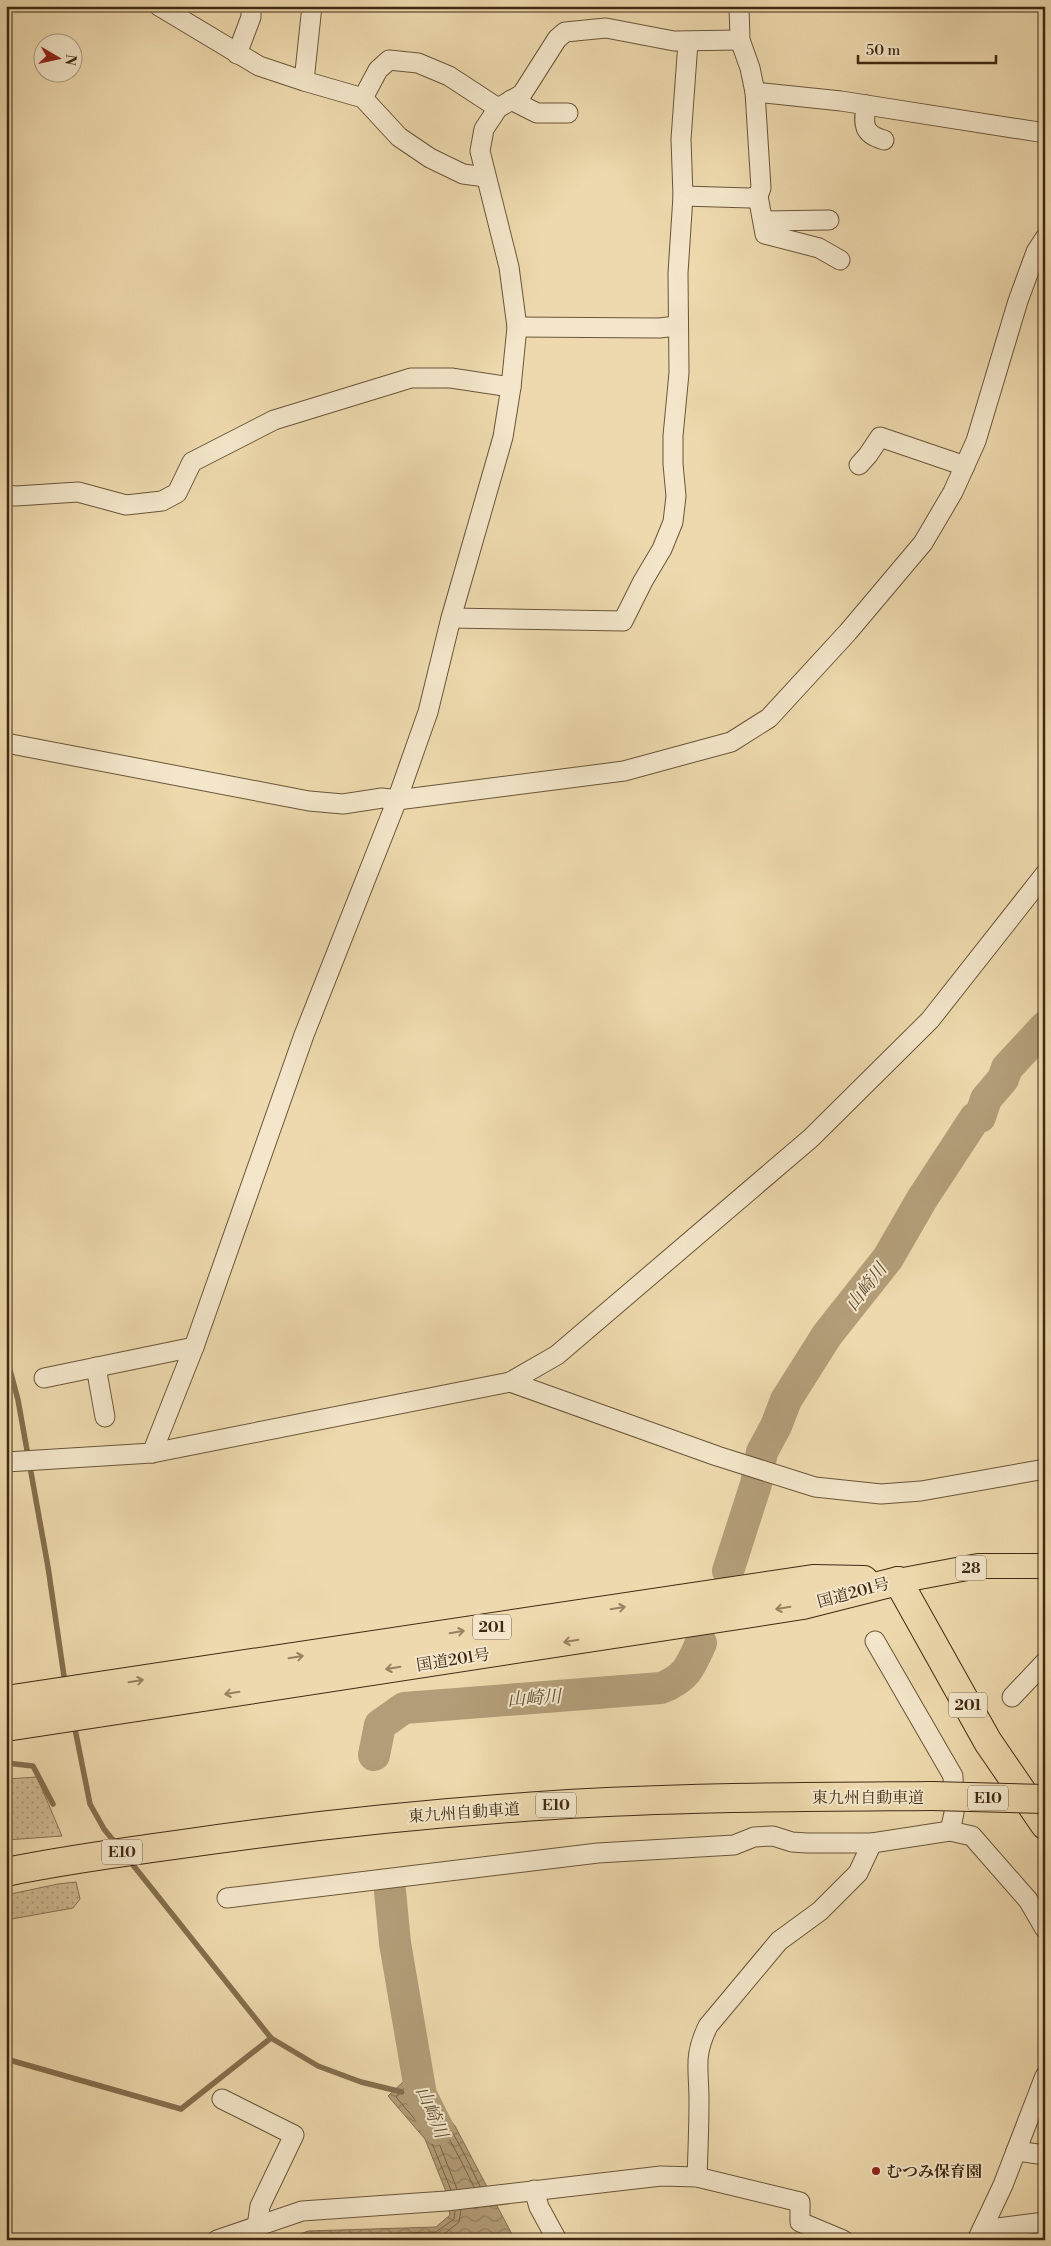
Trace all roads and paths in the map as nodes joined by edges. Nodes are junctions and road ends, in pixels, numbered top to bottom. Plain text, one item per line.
1 (159, 6) edge
2 (251, 6) edge
3 (312, 6) edge
4 (739, 6) edge
5 (740, 40) junction
6 (688, 42) junction
7 (237, 54) junction
8 (304, 81) junction
9 (755, 92) junction
10 (363, 98) junction
11 (505, 104) junction
12 (866, 105) junction
13 (568, 113) dead end
14 (1045, 133) edge
15 (884, 140) dead end
16 (486, 177) junction
17 (683, 196) junction
18 (758, 196) junction
19 (829, 220) dead end
20 (763, 222) junction
21 (1045, 238) edge
22 (840, 260) dead end
23 (677, 326) junction
24 (517, 327) junction
25 (511, 387) junction
26 (858, 465) dead end
27 (965, 466) junction
28 (6, 495) edge
29 (451, 618) junction
30 (6, 743) edge
31 (397, 800) junction
32 (1045, 874) edge
33 (194, 1347) junction
34 (96, 1367) junction
35 (44, 1378) dead end
36 (510, 1382) junction
37 (105, 1418) dead end
38 (152, 1454) junction
39 (6, 1462) edge
40 (1045, 1469) edge
41 (1045, 1566) edge
42 (898, 1580) junction
43 (875, 1641) dead end
44 (1045, 1662) edge
45 (1012, 1697) dead end
46 (6, 1700) edge
47 (52, 1707) junction
48 (6, 1727) edge
49 (1045, 1799) edge
50 (1045, 1825) edge
51 (950, 1831) junction
52 (872, 1843) junction
53 (62, 1865) junction
54 (6, 1872) edge
55 (6, 1883) edge
56 (227, 1898) dead end
57 (1045, 1929) edge
58 (1045, 2076) edge
59 (222, 2098) dead end
60 (1016, 2151) junction
61 (1045, 2155) edge
62 (697, 2177) junction
63 (534, 2190) junction
64 (1045, 2222) edge
65 (257, 2226) junction
66 (979, 2235) edge
67 (216, 2240) edge
68 (557, 2240) edge
69 (843, 2240) edge

1 - 7 street
2 - 7 street
3 - 8 street
4 - 5 street
5 - 6 street
5 - 9 street
6 - 11 street
6 - 17 street
7 - 8 street
8 - 10 street
9 - 12 street
9 - 18 street
10 - 11 street
10 - 16 street
11 - 13 street
11 - 16 street
12 - 14 street
12 - 15 street
16 - 24 street
17 - 18 street
17 - 23 street
18 - 20 street
19 - 20 street
20 - 22 street
21 - 27 street
23 - 24 street
23 - 29 street
24 - 25 street
25 - 28 street
25 - 29 street
26 - 27 street
27 - 31 street
29 - 31 street
30 - 31 street
31 - 33 street
32 - 36 street
33 - 34 street
33 - 38 street
34 - 35 street
34 - 37 street
36 - 38 street
36 - 40 street
38 - 39 street
41 - 42 main road, 28
42 - 47 highway, 国道201号 / 201
42 - 50 highway, 国道201号 / 201
43 - 51 street
44 - 45 street
46 - 47 highway, 国道201号 / 201
47 - 48 highway, 国道201号 / 201
49 - 53 highway, 東九州自動車道 / E10, bridge
51 - 52 street
51 - 57 street
52 - 56 street
52 - 62 street
53 - 54 highway
53 - 55 highway
58 - 60 street
59 - 65 street
60 - 61 street
60 - 66 street
62 - 63 street
62 - 69 street
63 - 65 street
63 - 68 street
64 - 66 street
65 - 67 street

